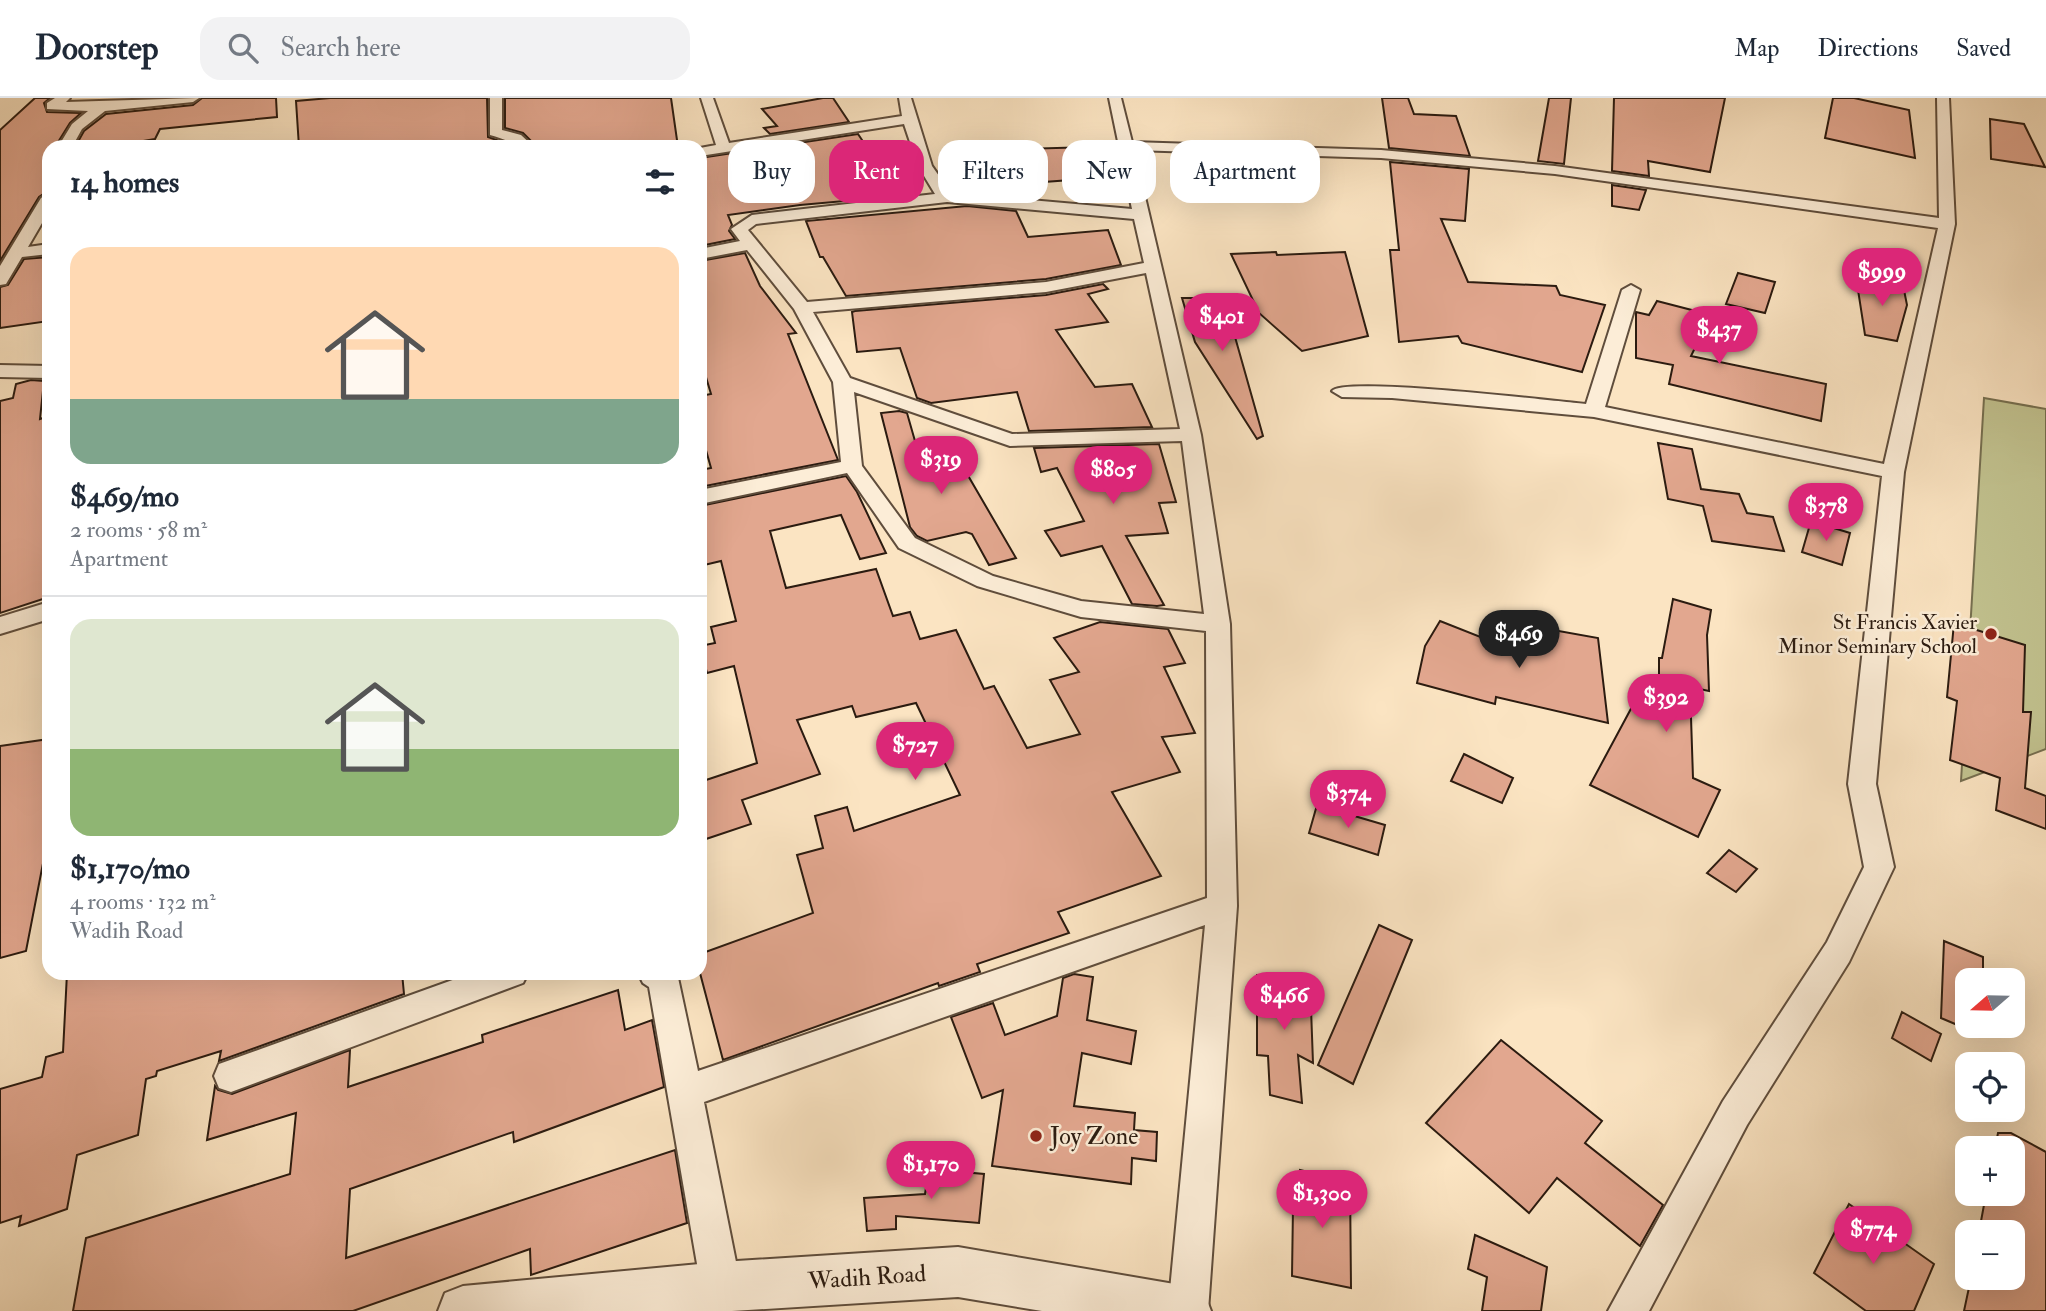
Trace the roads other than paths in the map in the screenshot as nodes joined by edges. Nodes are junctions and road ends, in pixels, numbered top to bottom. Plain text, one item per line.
1 (64, 98) edge
2 (193, 98) edge
3 (496, 98) edge
4 (707, 98) edge
5 (905, 98) edge
6 (1115, 98) edge
7 (1943, 98) edge
8 (101, 107) junction
9 (909, 119) junction
10 (70, 140) edge
11 (518, 140) edge
12 (1125, 140) edge
13 (1156, 147) edge
14 (724, 148) junction
15 (707, 151) edge
16 (938, 190) edge
17 (938, 198) edge
18 (1012, 203) edge
19 (1140, 203) edge
20 (42, 209) edge
21 (1143, 215) junction
22 (1947, 224) junction
23 (0, 241) edge
24 (752, 244) junction
25 (20, 245) junction
26 (42, 248) edge
27 (707, 253) edge
28 (1155, 266) junction
29 (0, 281) edge
30 (1630, 290) dead end
31 (802, 308) junction
32 (0, 371) edge
33 (42, 372) edge
34 (843, 382) junction
35 (1342, 391) dead end
36 (1594, 411) junction
37 (1191, 435) junction
38 (852, 467) junction
39 (1893, 472) junction
40 (707, 496) edge
41 (42, 612) edge
42 (1218, 624) junction
43 (0, 626) edge
44 (1222, 906) junction
45 (493, 980) edge
46 (664, 980) edge
47 (231, 1076) dead end
48 (685, 1092) junction
49 (721, 1287) junction
50 (463, 1311) edge
51 (1187, 1311) edge
52 (1628, 1311) edge

1 - 8 street
2 - 8 street
3 - 11 street
4 - 14 street
5 - 9 street
6 - 12 street
7 - 22 street
8 - 10 street
9 - 14 street
9 - 16 street
13 - 22 street
14 - 15 street
17 - 24 street
18 - 21 street
19 - 21 street
20 - 25 street
21 - 28 street
22 - 39 street
23 - 25 street
24 - 27 street
24 - 31 street
25 - 26 street
25 - 29 street
28 - 31 street
28 - 37 street
30 - 36 street
31 - 34 street
32 - 33 street
34 - 37 street
34 - 38 street
35 - 36 street
36 - 39 street
37 - 42 street
38 - 40 street
38 - 42 street
39 - 52 street
41 - 43 street
42 - 44 street
44 - 48 street
44 - 51 street
45 - 47 street
46 - 48 street
48 - 49 street
49 - 50 street, Wadih Road
49 - 51 street, Wadih Road

